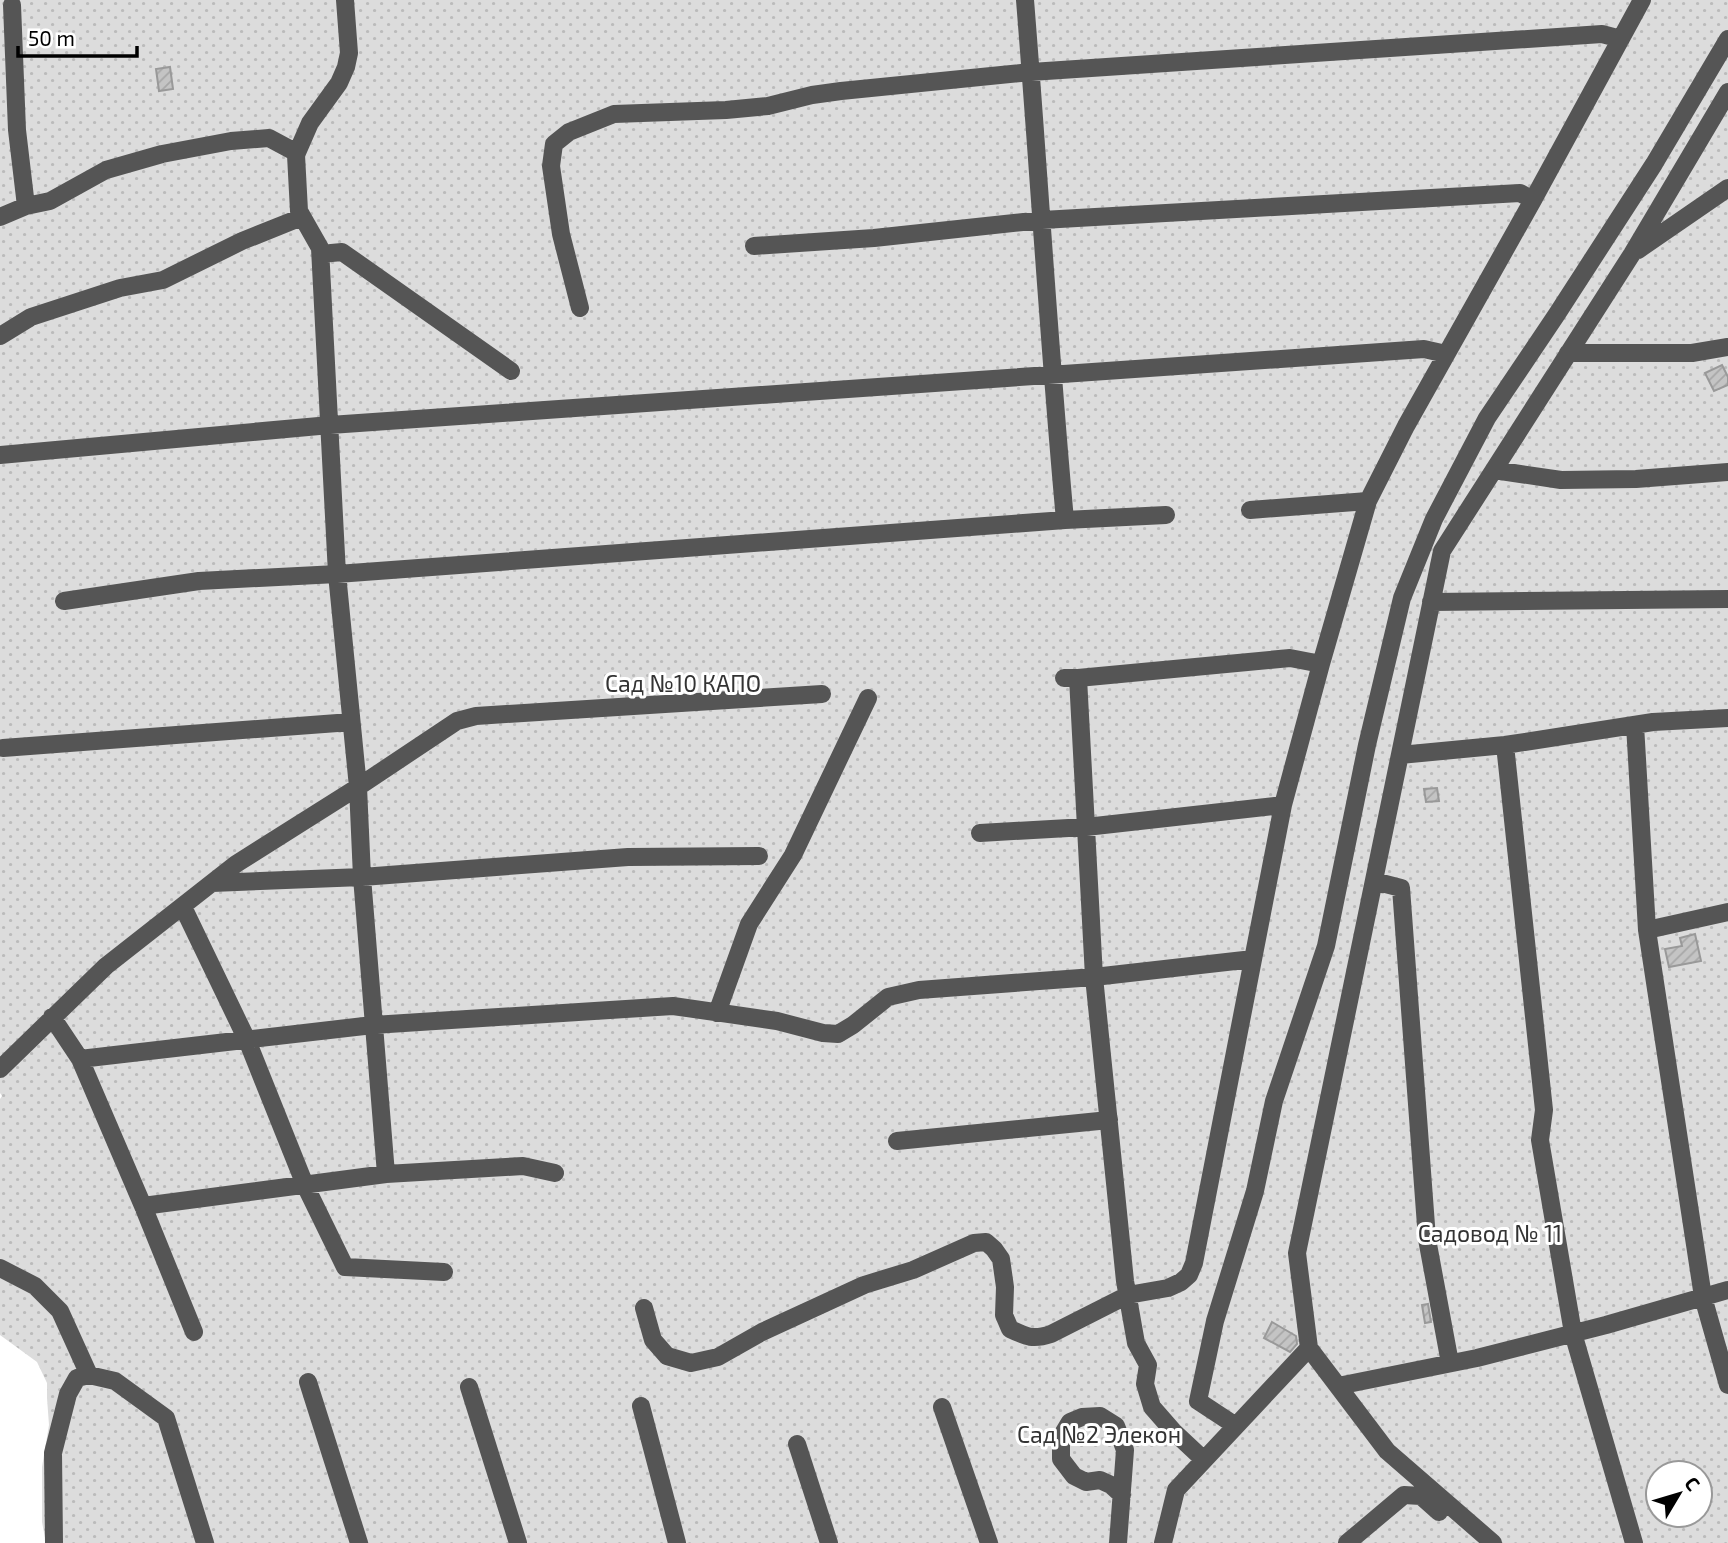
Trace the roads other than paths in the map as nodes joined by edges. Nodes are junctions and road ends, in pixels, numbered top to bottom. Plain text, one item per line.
1 (30, 0) edge
2 (345, 0) edge
3 (1025, 0) edge
4 (1642, 0) edge
5 (6, 6) edge
6 (1621, 39) junction
7 (1728, 39) edge
8 (1031, 72) junction
9 (1728, 92) edge
10 (8, 117) edge
11 (298, 153) junction
12 (1728, 188) edge
13 (1533, 200) junction
14 (26, 206) junction
15 (0, 217) edge
16 (302, 217) junction
17 (1042, 220) junction
18 (754, 246) dead end
19 (321, 254) junction
20 (1632, 254) junction
21 (580, 308) dead end
22 (0, 336) edge
23 (1728, 347) edge
24 (1569, 353) junction
25 (1446, 354) junction
26 (511, 370) dead end
27 (1052, 375) junction
28 (330, 425) junction
29 (0, 455) edge
30 (1494, 470) junction
31 (1728, 472) edge
32 (1368, 501) junction
33 (1250, 510) dead end
34 (1166, 515) dead end
35 (1065, 520) junction
36 (337, 574) junction
37 (1728, 600) edge
38 (64, 601) dead end
39 (1431, 602) junction
40 (1321, 664) junction
41 (822, 694) dead end
42 (868, 698) dead end
43 (1728, 718) edge
44 (351, 722) junction
45 (1635, 725) junction
46 (1504, 745) junction
47 (3, 748) dead end
48 (1400, 755) junction
49 (358, 787) junction
50 (1283, 805) junction
51 (1086, 827) junction
52 (980, 833) dead end
53 (759, 856) dead end
54 (362, 877) junction
55 (1374, 881) junction
56 (212, 883) junction
57 (183, 907) junction
58 (1728, 912) edge
59 (1647, 930) junction
60 (1253, 959) junction
61 (1094, 978) junction
62 (717, 1013) junction
63 (52, 1017) junction
64 (373, 1025) junction
65 (247, 1040) junction
66 (80, 1059) junction
67 (0, 1069) edge
68 (1109, 1121) junction
69 (897, 1140) dead end
70 (555, 1173) dead end
71 (386, 1174) junction
72 (305, 1185) junction
73 (144, 1206) junction
74 (0, 1268) edge
75 (444, 1272) dead end
76 (1728, 1290) edge
77 (1128, 1295) junction
78 (1703, 1297) junction
79 (644, 1308) dead end
80 (194, 1332) dead end
81 (1573, 1333) junction
82 (1309, 1348) junction
83 (1450, 1363) junction
84 (89, 1374) junction
85 (308, 1382) dead end
86 (1728, 1385) edge
87 (1338, 1386) junction
88 (469, 1387) dead end
89 (641, 1406) dead end
90 (942, 1407) dead end
91 (1236, 1426) junction
92 (797, 1444) dead end
93 (1204, 1460) junction
94 (1122, 1495) junction
95 (54, 1543) edge
96 (205, 1543) edge
97 (359, 1543) edge
98 (518, 1543) edge
99 (677, 1543) edge
100 (830, 1543) edge
101 (989, 1543) edge
102 (1118, 1543) edge
103 (1163, 1543) edge
104 (1347, 1543) edge
105 (1476, 1543) edge
106 (1493, 1543) edge
107 (1633, 1543) edge

1 - 5 lane
2 - 11 lane
3 - 8 lane
4 - 6 lane
5 - 10 lane
6 - 8 lane
6 - 13 lane
7 - 91 lane
8 - 17 lane
8 - 21 lane
9 - 20 lane
10 - 14 lane
11 - 14 lane
11 - 16 lane
12 - 20 lane
13 - 17 lane
13 - 25 lane
14 - 15 lane
16 - 19 lane
16 - 22 lane
17 - 18 lane
17 - 27 lane
19 - 26 lane
19 - 28 lane
20 - 24 lane
23 - 24 lane
24 - 30 lane
25 - 27 lane
25 - 32 lane
27 - 28 lane
27 - 35 lane
28 - 29 lane
28 - 36 lane
30 - 31 lane
30 - 39 lane
32 - 33 lane
32 - 40 lane
34 - 35 lane
35 - 36 lane
36 - 38 lane
36 - 44 lane
37 - 39 lane
39 - 48 lane
40 - 50 lane
40 - 51 lane
41 - 49 lane
42 - 62 lane
43 - 45 lane
44 - 47 lane
44 - 49 lane
45 - 46 lane
45 - 59 lane
46 - 48 lane
46 - 81 lane
48 - 55 lane
49 - 54 lane
49 - 56 lane
50 - 51 lane
50 - 60 lane
51 - 52 lane
51 - 61 lane
53 - 54 lane
54 - 56 lane
54 - 64 lane
55 - 82 lane
55 - 83 lane
56 - 57 lane
57 - 63 lane
57 - 65 lane
58 - 59 lane
59 - 78 lane
60 - 61 lane
60 - 77 lane
61 - 62 lane
61 - 68 lane
62 - 64 lane
63 - 66 lane
63 - 67 lane
64 - 65 lane
64 - 71 lane
65 - 66 lane
65 - 72 lane
66 - 73 lane
68 - 69 lane
68 - 77 lane
70 - 71 lane
71 - 72 lane
72 - 73 lane
72 - 75 lane
73 - 80 lane
74 - 84 lane
76 - 78 lane
77 - 79 lane
77 - 93 lane
78 - 81 lane
78 - 86 lane
81 - 83 lane
81 - 107 lane
82 - 87 lane
82 - 91 lane
83 - 87 lane
84 - 95 lane
84 - 96 lane
85 - 97 lane
87 - 106 lane
88 - 98 lane
89 - 99 lane
90 - 101 lane
91 - 93 lane
92 - 100 lane
93 - 103 lane
94 - 94 lane
94 - 102 lane
104 - 105 lane

